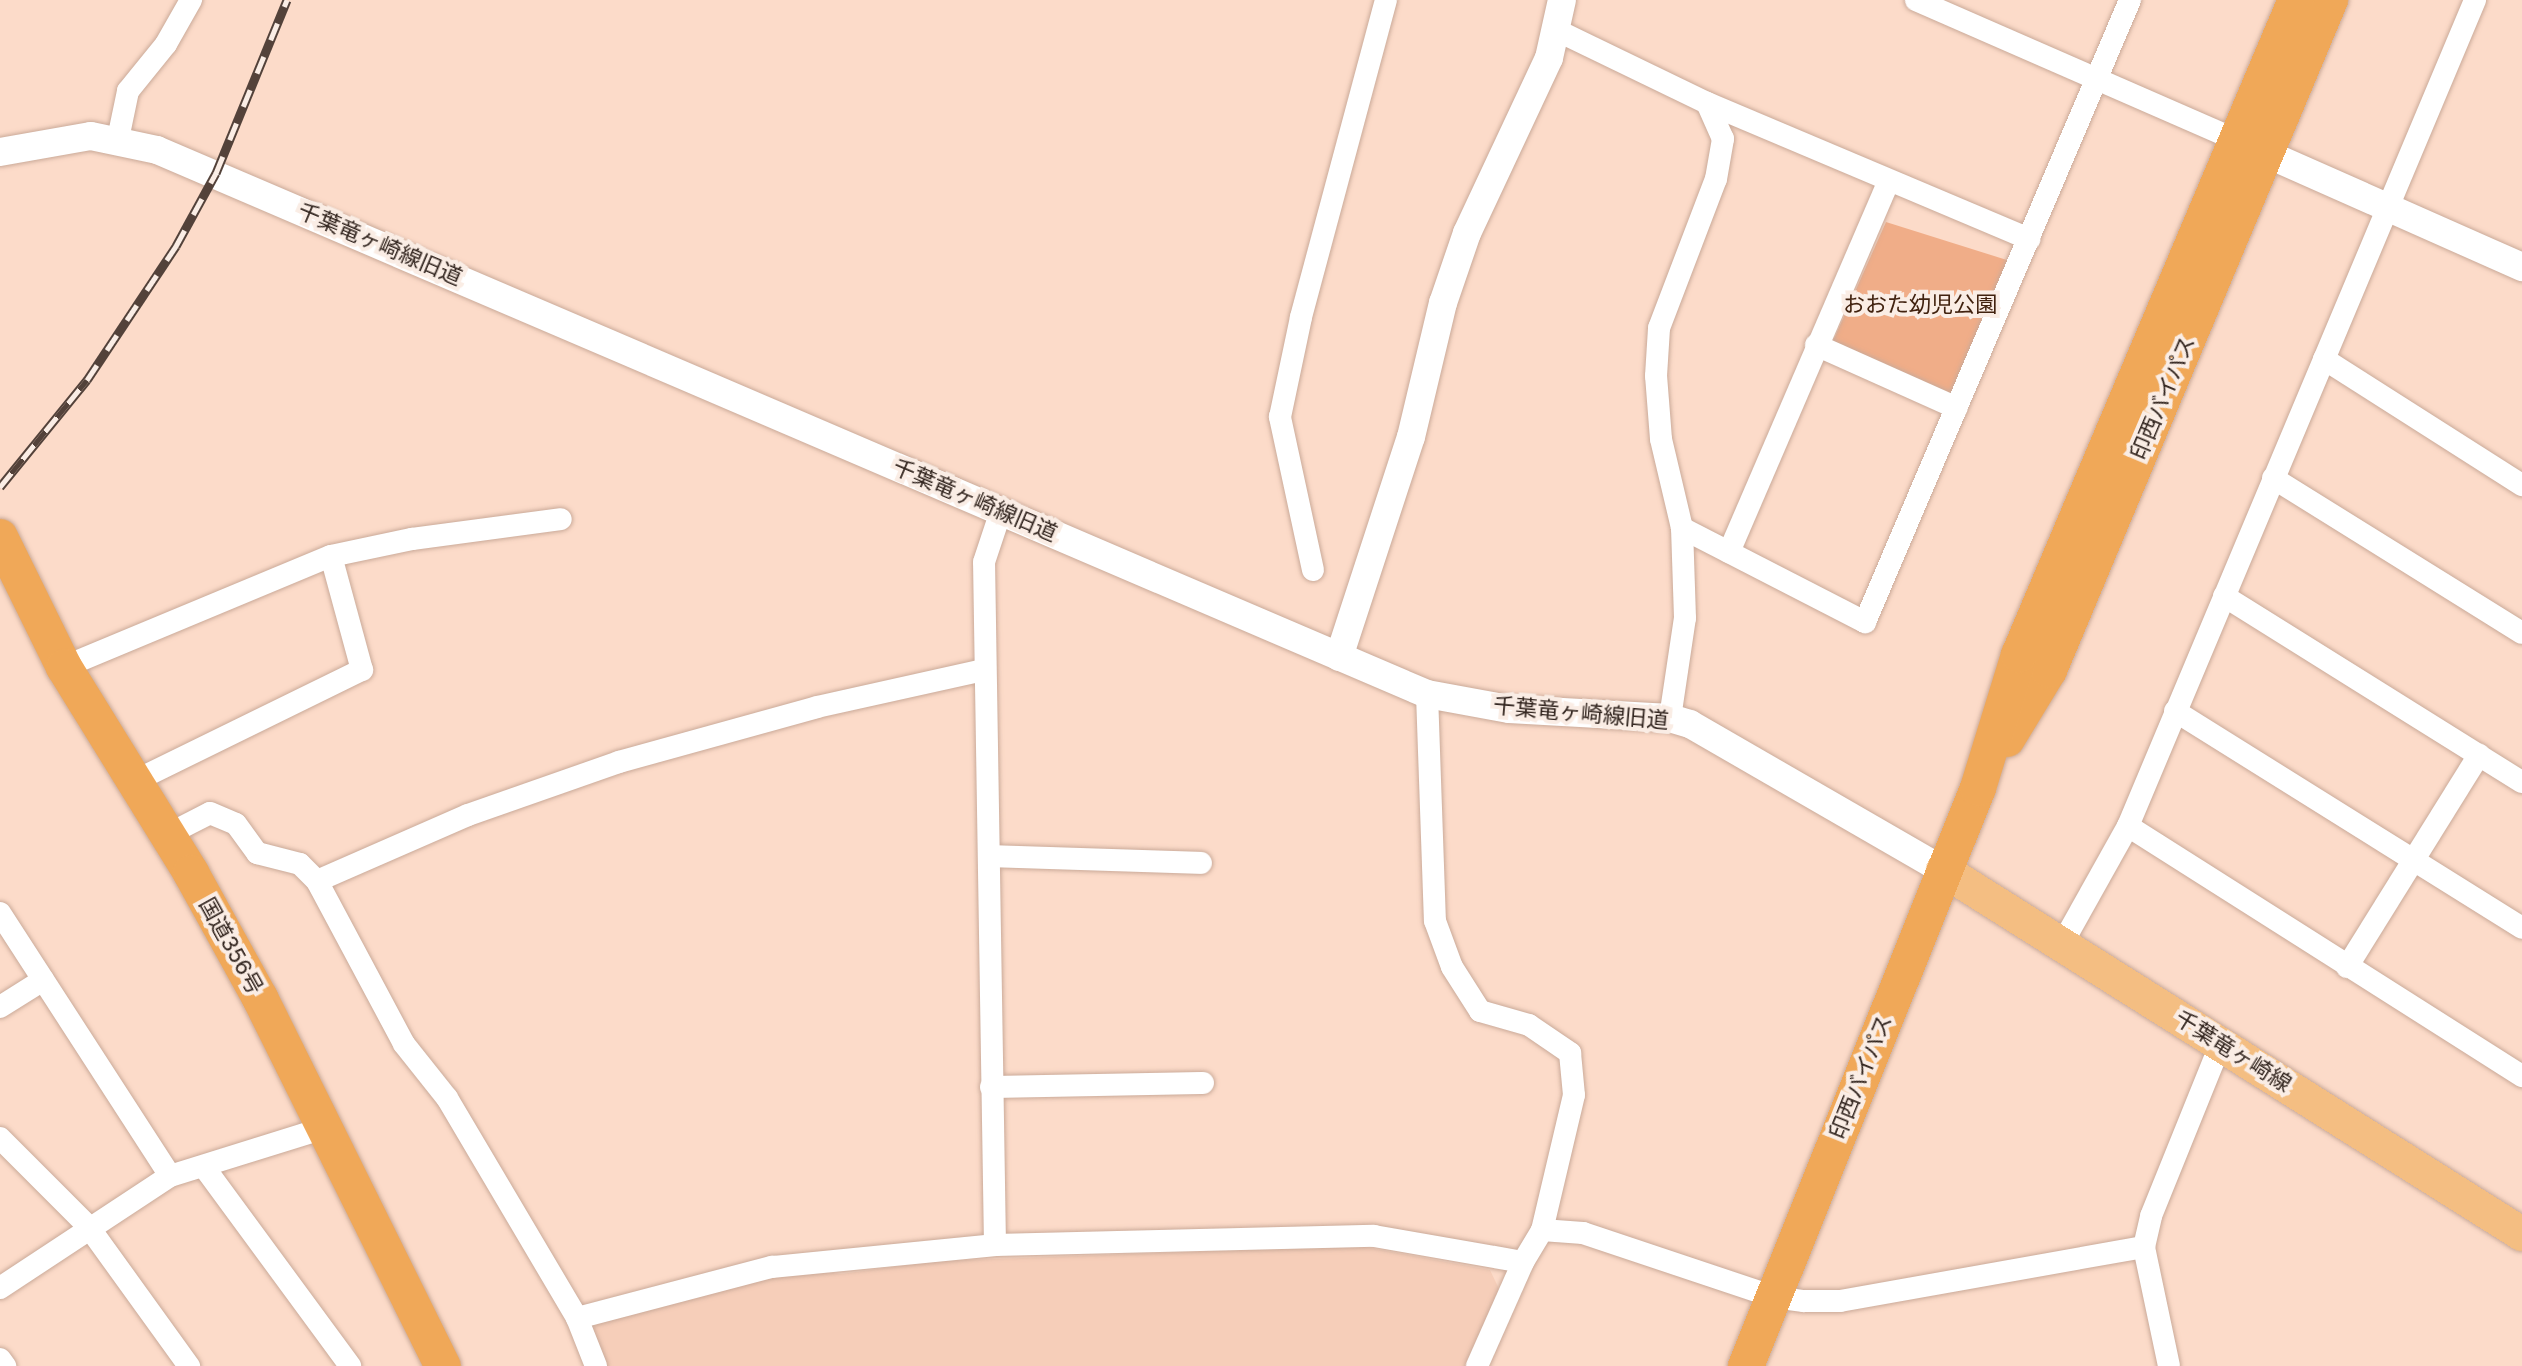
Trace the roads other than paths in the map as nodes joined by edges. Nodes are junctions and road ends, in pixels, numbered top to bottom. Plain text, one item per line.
1 (191, 0) edge
2 (1386, 0) edge
3 (1916, 0) edge
4 (2130, 0) edge
5 (2296, 0) edge
6 (2330, 0) edge
7 (2475, 0) edge
8 (1555, 11) edge
9 (2097, 79) junction
10 (1707, 103) junction
11 (118, 139) junction
12 (2252, 147) junction
13 (0, 152) edge
14 (1888, 182) junction
15 (2388, 207) junction
16 (2029, 239) junction
17 (2522, 267) edge
18 (1816, 345) junction
19 (2324, 359) junction
20 (1957, 408) junction
21 (2273, 478) junction
22 (2522, 485) edge
23 (1001, 511) junction
24 (561, 519) dead end
25 (1682, 528) junction
26 (0, 537) edge
27 (1729, 552) junction
28 (331, 556) junction
29 (1313, 570) dead end
30 (2224, 596) junction
31 (2522, 633) edge
32 (1339, 657) junction
33 (64, 667) junction
34 (984, 670) junction
35 (1427, 694) junction
36 (2175, 711) junction
37 (1670, 718) junction
38 (2479, 755) junction
39 (135, 781) junction
40 (2522, 782) edge
41 (2128, 826) junction
42 (167, 835) junction
43 (991, 856) junction
44 (2414, 861) junction
45 (1201, 863) dead end
46 (1943, 870) junction
47 (317, 881) junction
48 (0, 913) edge
49 (2522, 928) edge
50 (2062, 944) junction
51 (2347, 967) junction
52 (43, 980) junction
53 (0, 1007) edge
54 (2221, 1043) junction
55 (2522, 1076) edge
56 (1203, 1083) dead end
57 (991, 1087) junction
58 (324, 1128) junction
59 (0, 1138) edge
60 (204, 1167) junction
61 (170, 1176) junction
62 (88, 1226) junction
63 (1542, 1230) junction
64 (2522, 1234) edge
65 (995, 1245) junction
66 (2144, 1247) junction
67 (1523, 1262) junction
68 (0, 1288) edge
69 (1774, 1297) junction
70 (577, 1318) junction
71 (0, 1359) edge
72 (5, 1366) edge
73 (189, 1366) edge
74 (350, 1366) edge
75 (443, 1366) edge
76 (596, 1366) edge
77 (1477, 1366) edge
78 (1746, 1366) edge
79 (2169, 1366) edge

1 - 11 street
2 - 29 street
3 - 9 street
4 - 9 street
5 - 12 highway, 印西バイパス
6 - 12 highway, 印西バイパス
7 - 15 street
8 - 10 street
8 - 32 street
9 - 12 street
9 - 16 street
10 - 14 street
10 - 25 street
11 - 13 street, 千葉竜ヶ崎線旧道
11 - 23 street, 千葉竜ヶ崎線旧道
12 - 15 street
12 - 46 highway, 印西バイパス
14 - 16 street
14 - 18 street
15 - 17 street
15 - 19 street
16 - 20 street
18 - 20 street
18 - 27 street
19 - 21 street
19 - 22 street
20 - 27 street
21 - 30 street
21 - 31 street
23 - 32 street, 千葉竜ヶ崎線旧道
23 - 34 street
24 - 28 street
25 - 27 street
25 - 37 street
26 - 33 highway, 国道356号
28 - 33 street
28 - 39 street
30 - 36 street
30 - 38 street
32 - 35 street, 千葉竜ヶ崎線旧道
33 - 39 highway, 国道356号
34 - 43 street
34 - 47 street
35 - 37 street, 千葉竜ヶ崎線旧道
35 - 63 street
36 - 41 street
36 - 44 street
37 - 46 street, 千葉竜ヶ崎線旧道
38 - 40 street
38 - 44 street
39 - 42 highway, 国道356号
41 - 50 street
41 - 51 street
42 - 47 street
42 - 58 highway, 国道356号
43 - 45 street
43 - 57 street
44 - 49 street
44 - 51 street
46 - 50 main road, 千葉竜ヶ崎線
46 - 69 highway, 印西バイパス
47 - 70 street
48 - 52 street
50 - 54 main road, 千葉竜ヶ崎線
51 - 55 street
52 - 53 street
52 - 61 street
54 - 64 main road, 千葉竜ヶ崎線
54 - 66 street
56 - 57 street
57 - 65 street
58 - 60 street
58 - 75 highway, 国道356号
59 - 62 street
60 - 61 street
60 - 74 street
61 - 62 street
62 - 68 street
62 - 73 street
63 - 67 street
63 - 69 street
65 - 67 street
65 - 70 street
66 - 69 street
66 - 79 street
67 - 77 street
69 - 78 highway, 印西バイパス
70 - 76 street
71 - 72 street

